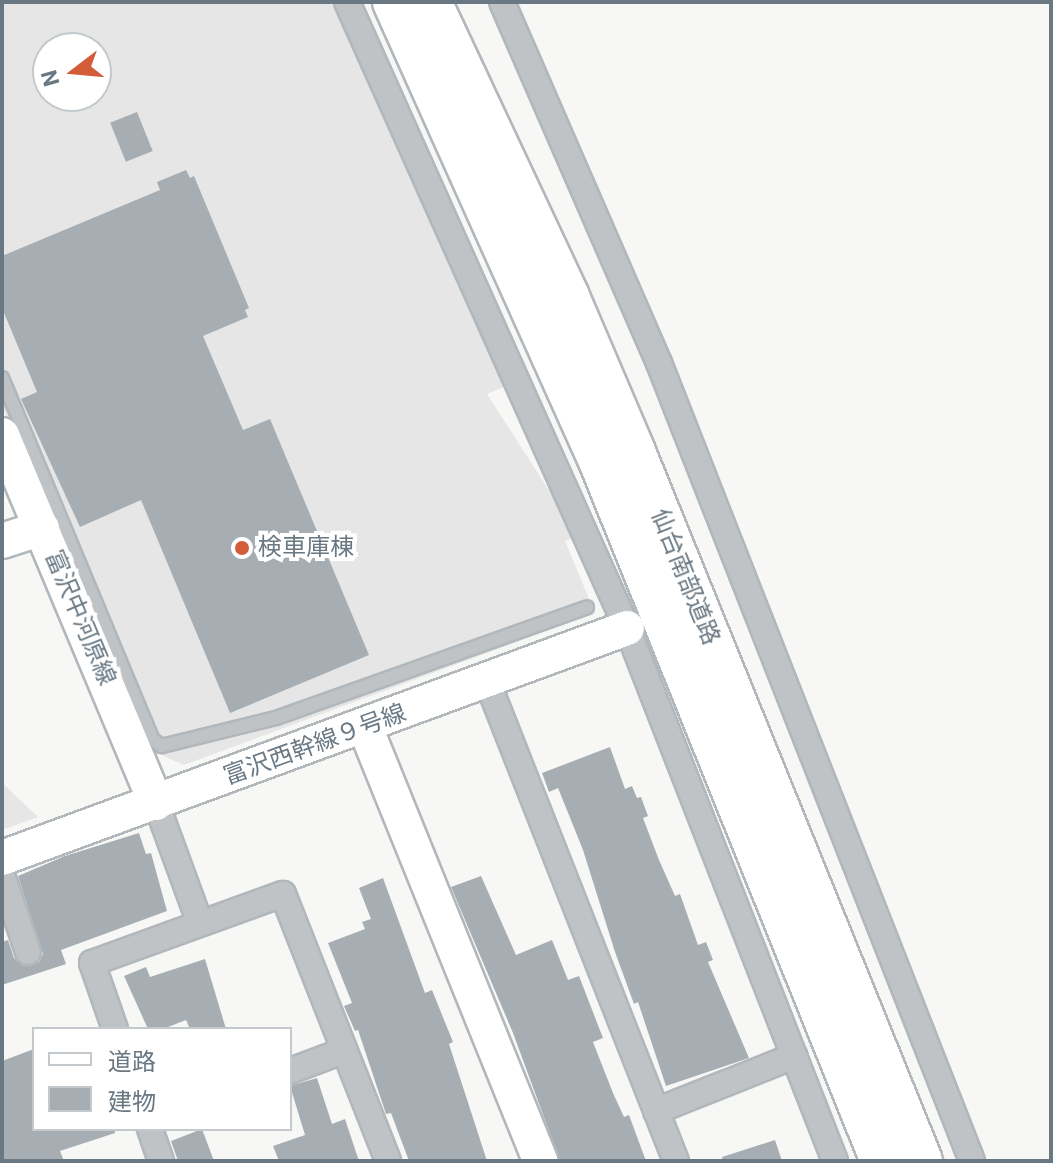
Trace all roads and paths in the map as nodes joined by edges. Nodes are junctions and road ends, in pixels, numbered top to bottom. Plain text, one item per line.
1 (347, 2) edge
2 (394, 2) edge
3 (430, 2) edge
4 (502, 2) edge
5 (2, 378) edge
6 (2, 435) edge
7 (42, 528) junction
8 (2, 541) edge
9 (587, 607) dead end
10 (627, 628) junction
11 (487, 681) junction
12 (365, 727) junction
13 (156, 803) junction
14 (2, 858) edge
15 (2, 875) edge
16 (200, 923) junction
17 (28, 952) dead end
18 (114, 1027) edge
19 (343, 1051) junction
20 (794, 1056) junction
21 (292, 1070) edge
22 (656, 1111) junction
23 (151, 1131) edge
24 (161, 1161) edge
25 (388, 1161) edge
26 (540, 1161) edge
27 (676, 1161) edge
28 (835, 1161) edge
29 (882, 1161) edge
30 (921, 1161) edge
31 (972, 1161) edge

1 - 10 street
2 - 29 highway, 仙台南部道路
3 - 30 highway, 仙台南部道路
4 - 31 street
5 - 9 lane
6 - 7 street, 富沢中河原線
7 - 8 street
7 - 13 street, 富沢中河原線
10 - 11 street, 富沢西幹線９号線
10 - 20 street
11 - 12 street, 富沢西幹線９号線
11 - 22 street
12 - 13 street, 富沢西幹線９号線
12 - 26 street
13 - 14 street, 富沢西幹線９号線
13 - 16 street
15 - 17 street
16 - 18 street
16 - 19 street
19 - 21 street
19 - 25 street
20 - 22 street
20 - 28 street
22 - 27 street
23 - 24 street

